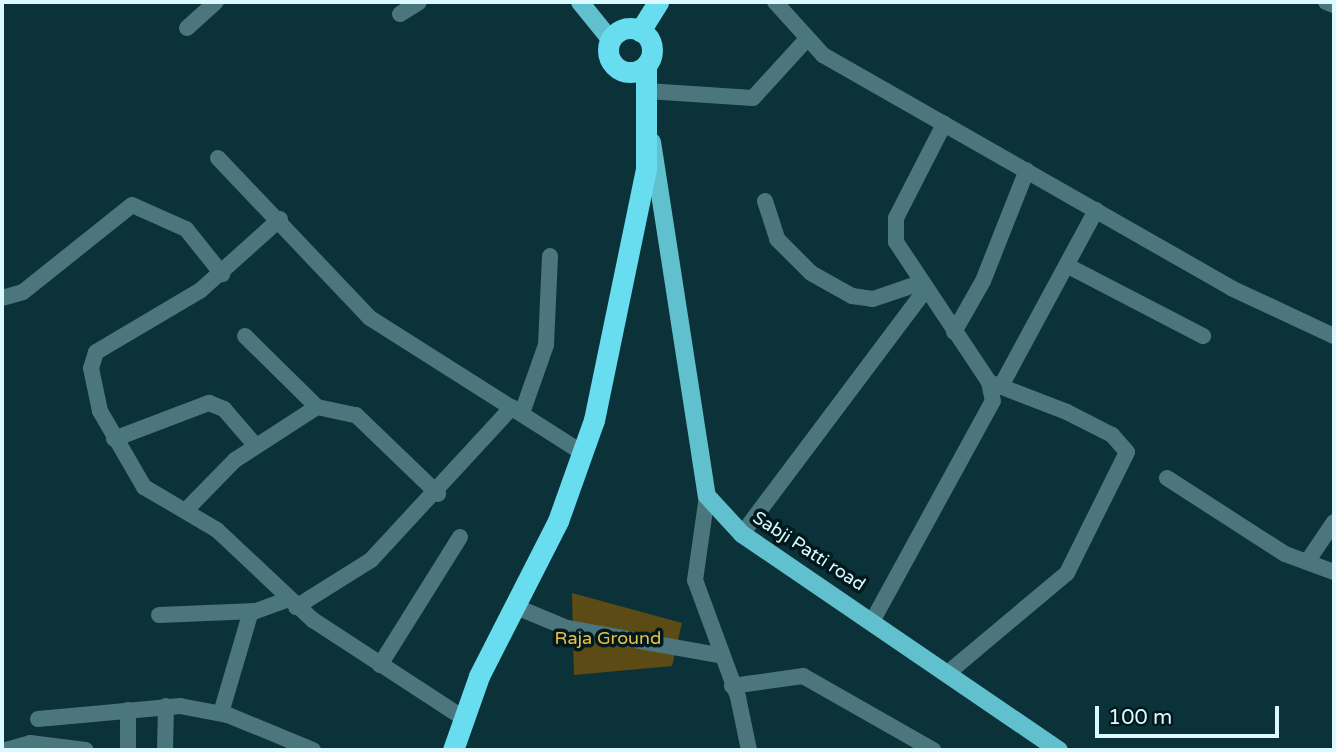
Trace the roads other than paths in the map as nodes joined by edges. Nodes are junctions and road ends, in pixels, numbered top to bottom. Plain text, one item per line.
1 (216, 2) edge
2 (419, 2) edge
3 (580, 2) edge
4 (658, 2) edge
5 (775, 2) edge
6 (1326, 2) edge
7 (1334, 5) edge
8 (400, 14) dead end
9 (187, 29) dead end
10 (640, 30) junction
11 (610, 40) junction
12 (805, 41) junction
13 (646, 66) junction
14 (648, 91) junction
15 (944, 124) junction
16 (650, 131) junction
17 (218, 158) dead end
18 (1027, 170) junction
19 (765, 201) dead end
20 (1097, 209) junction
21 (280, 219) junction
22 (550, 256) dead end
23 (1070, 267) junction
24 (222, 274) junction
25 (923, 287) junction
26 (2, 298) edge
27 (954, 332) junction
28 (245, 336) dead end
29 (1334, 336) edge
30 (1203, 337) dead end
31 (995, 384) junction
32 (317, 407) junction
33 (517, 410) junction
34 (114, 439) junction
35 (255, 444) junction
36 (583, 453) junction
37 (1167, 478) dead end
38 (438, 494) junction
39 (708, 496) junction
40 (186, 510) junction
41 (1334, 522) edge
42 (742, 534) junction
43 (460, 537) dead end
44 (1307, 562) junction
45 (1334, 572) edge
46 (292, 604) junction
47 (514, 606) junction
48 (251, 611) junction
49 (159, 615) dead end
50 (874, 618) junction
51 (718, 655) junction
52 (380, 665) junction
53 (949, 672) junction
54 (732, 686) junction
55 (166, 706) junction
56 (128, 710) junction
57 (220, 713) junction
58 (462, 717) junction
59 (38, 719) dead end
60 (908, 743) edge
61 (6, 750) edge
62 (86, 750) edge
63 (128, 750) edge
64 (165, 750) edge
65 (313, 750) edge
66 (453, 750) edge
67 (749, 750) edge
68 (933, 750) edge
69 (1059, 750) edge

1 - 9 street
2 - 8 street
3 - 11 main road
4 - 10 highway
5 - 12 street
6 - 7 street
10 - 11 highway
10 - 13 highway
11 - 13 highway
12 - 14 street
12 - 15 street
13 - 14 highway
14 - 16 highway
15 - 18 street
15 - 25 street
16 - 36 highway
16 - 39 main road, Sabji Patti road
17 - 21 street
18 - 20 street
18 - 27 street
19 - 25 street
20 - 23 street
20 - 29 street
21 - 24 street
21 - 33 street
22 - 33 street
23 - 30 street
23 - 31 street
24 - 26 street
24 - 34 street
25 - 27 street
25 - 42 street
27 - 31 street
28 - 32 street
31 - 50 street
31 - 53 street
32 - 35 street
32 - 38 street
33 - 36 street
33 - 38 street
34 - 35 street
34 - 40 street
35 - 40 street
36 - 47 highway
37 - 44 street
38 - 46 street
39 - 42 main road, Sabji Patti road
39 - 51 street
40 - 46 street
41 - 44 street
42 - 50 main road, Sabji Patti road
43 - 52 street
44 - 45 street
46 - 48 street
46 - 52 street
47 - 51 street
47 - 58 highway
48 - 49 street
48 - 57 street
50 - 53 main road, Sabji Patti road
51 - 54 street
52 - 58 street
53 - 69 main road, Sabji Patti road
54 - 60 street
54 - 67 street
55 - 56 street
55 - 57 street
55 - 64 street
56 - 59 street
56 - 63 street
57 - 65 street
58 - 66 highway
60 - 68 street
61 - 62 street

